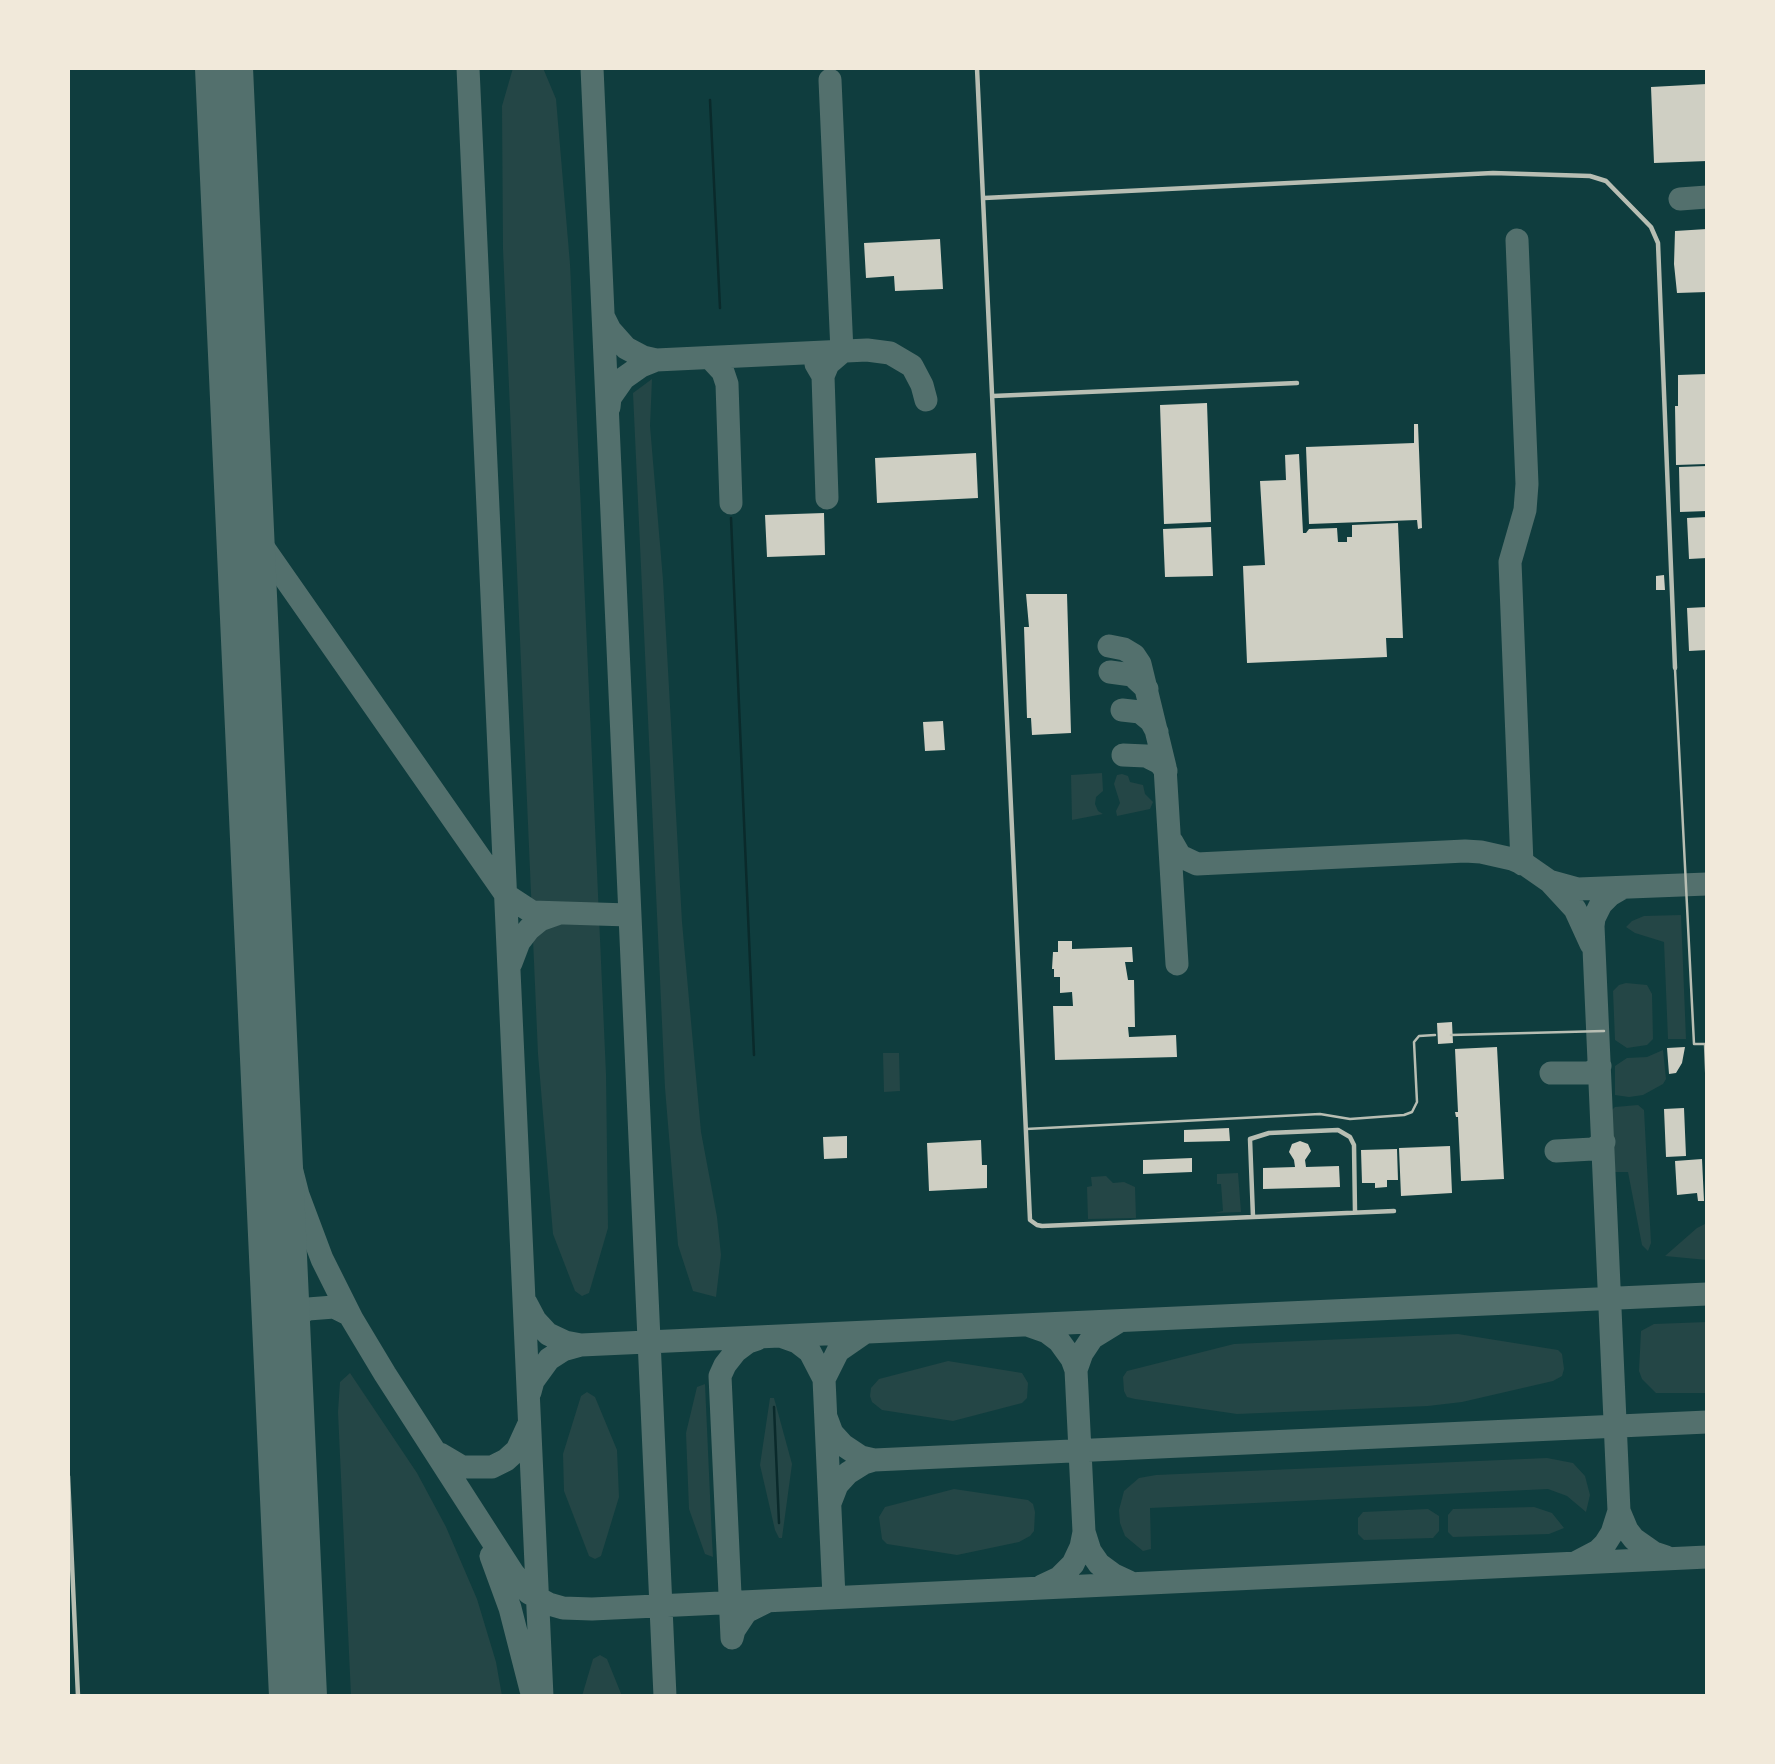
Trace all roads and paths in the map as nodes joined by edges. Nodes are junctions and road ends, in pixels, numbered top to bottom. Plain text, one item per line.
1 (978, 69) edge
2 (984, 198) junction
3 (1297, 383) dead end
4 (993, 396) junction
5 (1675, 668) joint
6 (1604, 1031) dead end
7 (1435, 1035) dead end
8 (1451, 1035) dead end
9 (1707, 1091) edge
10 (1026, 1129) junction
11 (1394, 1211) dead end
12 (1355, 1212) junction
13 (1253, 1217) junction
14 (68, 1476) edge
15 (78, 1696) edge

1 - 2 street
2 - 4 street
2 - 5 street
3 - 4 street
4 - 10 street
5 - 9 lane
6 - 8 lane
7 - 10 lane
10 - 13 street
11 - 12 street
12 - 13 street
12 - 13 street
14 - 15 street

